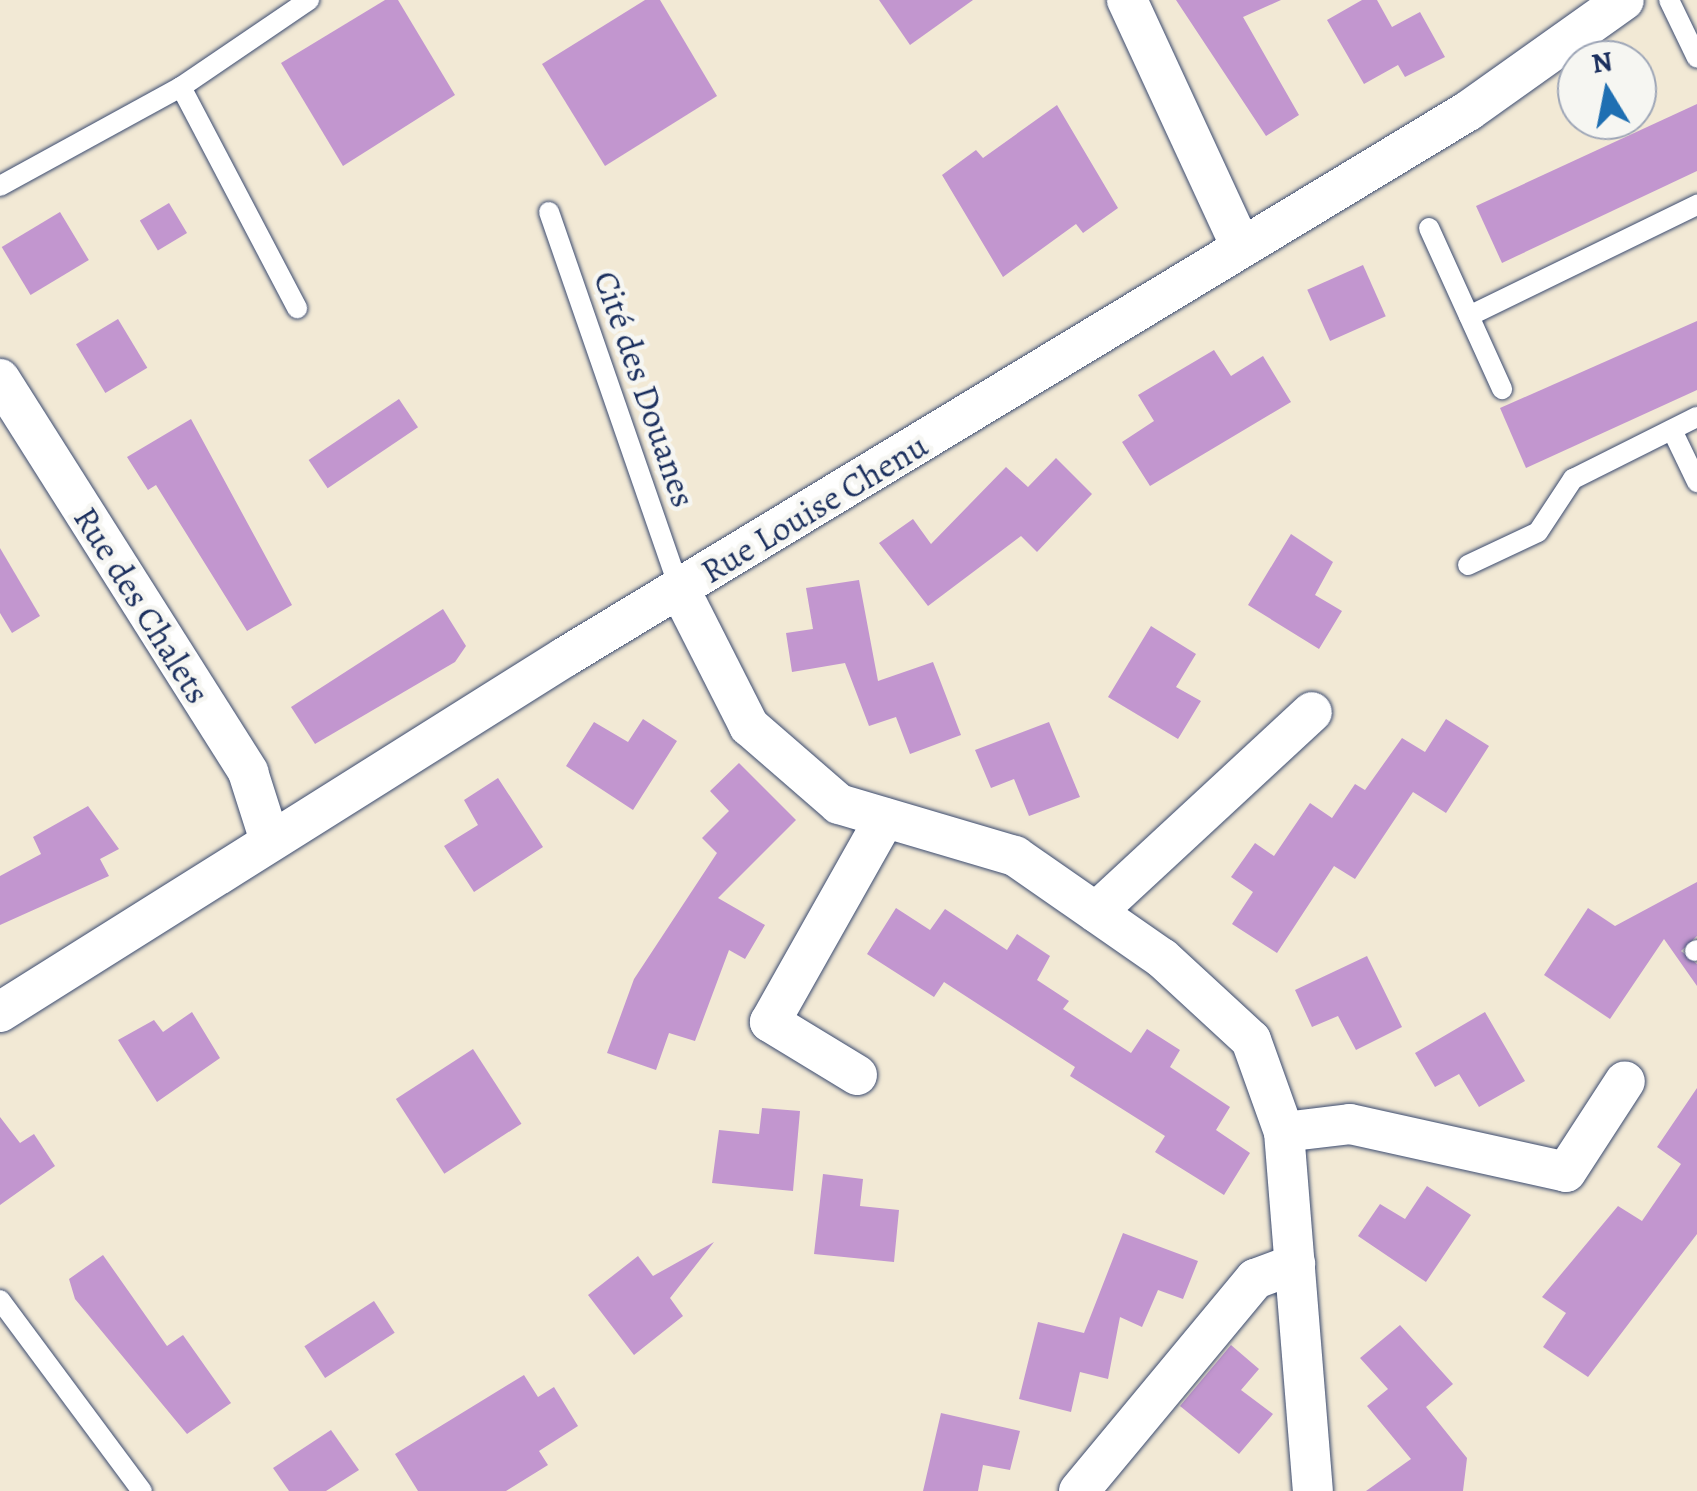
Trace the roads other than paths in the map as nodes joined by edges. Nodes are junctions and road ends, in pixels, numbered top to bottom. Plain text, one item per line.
1 (310, 0) edge
2 (1127, 0) edge
3 (1624, 0) edge
4 (1668, 0) edge
5 (1697, 58) edge
6 (181, 87) junction
7 (0, 186) edge
8 (1697, 205) edge
9 (549, 212) dead end
10 (1429, 228) dead end
11 (1241, 247) junction
12 (297, 308) dead end
13 (1469, 316) junction
14 (0, 380) edge
15 (1502, 389) dead end
16 (1697, 418) edge
17 (1672, 430) junction
18 (1697, 482) edge
19 (1468, 565) dead end
20 (679, 588) junction
21 (1312, 712) dead end
22 (885, 818) junction
23 (270, 838) junction
24 (1096, 912) junction
25 (0, 1012) edge
26 (856, 1075) dead end
27 (1625, 1081) dead end
28 (1284, 1132) junction
29 (1294, 1264) junction
30 (0, 1300) edge
31 (142, 1491) edge
32 (1079, 1491) edge
33 (1313, 1491) edge

1 - 6 lane
2 - 11 street
3 - 11 street, Rue Louise Chenu
4 - 5 lane
6 - 7 lane
6 - 12 lane
8 - 13 lane
9 - 20 lane, Cité des Douanes
10 - 13 lane
11 - 20 street, Rue Louise Chenu
13 - 15 lane
14 - 23 street, Rue des Chalets
16 - 17 lane
17 - 18 lane
17 - 19 lane
20 - 22 street
20 - 23 street, Rue Louise Chenu
21 - 24 street
22 - 24 street
22 - 26 street
23 - 25 street, Rue Louise Chenu
24 - 28 street
27 - 28 street
28 - 29 street
29 - 32 street
29 - 33 street
30 - 31 lane

